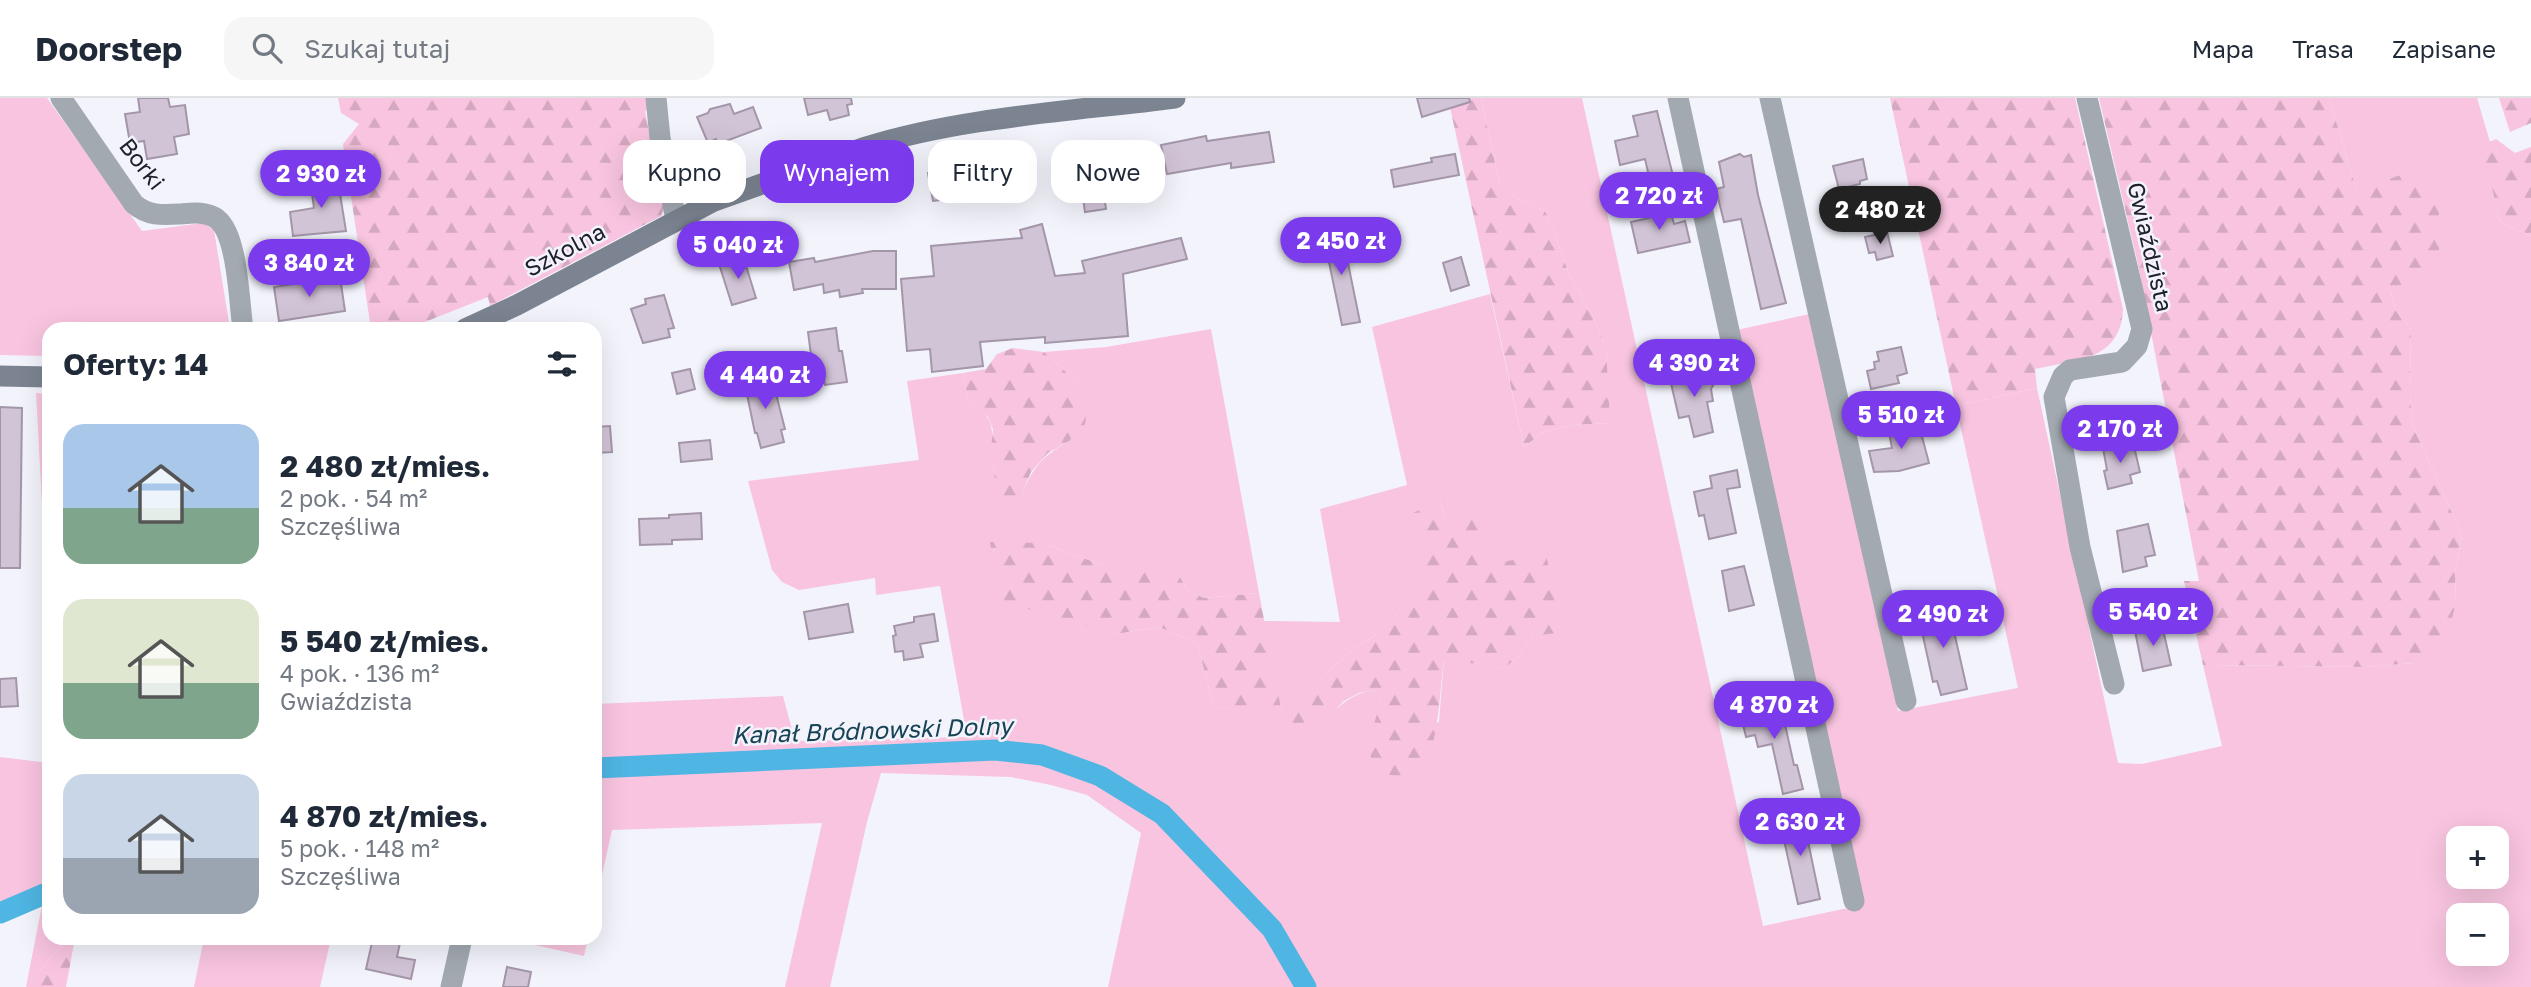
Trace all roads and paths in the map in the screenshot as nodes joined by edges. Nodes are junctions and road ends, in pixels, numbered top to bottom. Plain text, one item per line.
1 (61, 98) edge
2 (657, 98) edge
3 (1175, 98) edge
4 (1678, 98) edge
5 (1770, 98) edge
6 (2087, 98) edge
7 (676, 220) junction
8 (242, 322) edge
9 (480, 322) edge
10 (0, 376) edge
11 (42, 377) edge
12 (2114, 684) dead end
13 (1906, 701) dead end
14 (1854, 901) dead end
15 (460, 945) edge
16 (451, 987) edge

1 - 8 street, Borki
2 - 7 street
3 - 7 street, Szkolna
4 - 14 street
5 - 13 street
6 - 12 street, Gwiaździsta
7 - 9 street, Szkolna
10 - 11 street
15 - 16 street

